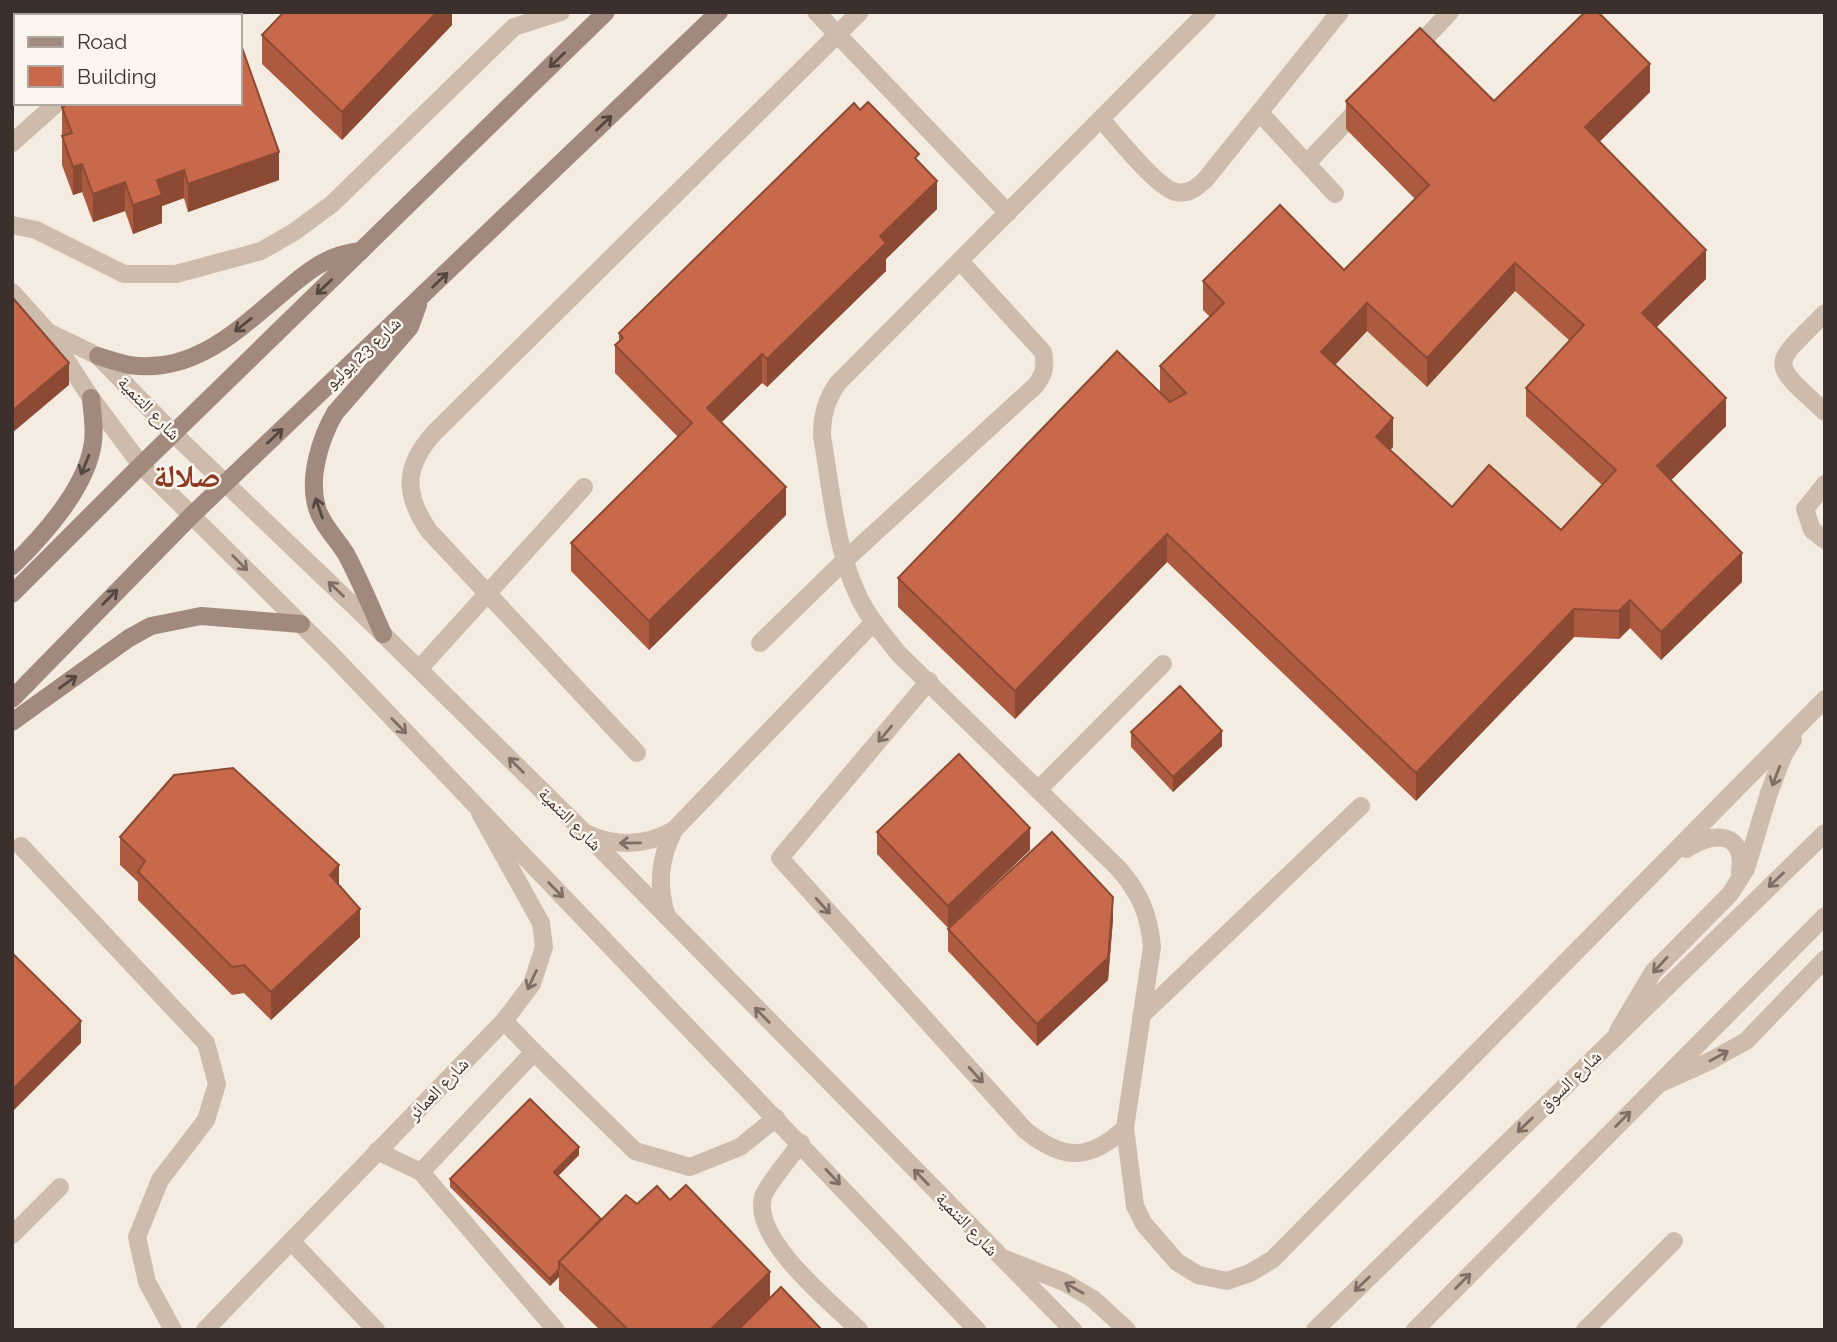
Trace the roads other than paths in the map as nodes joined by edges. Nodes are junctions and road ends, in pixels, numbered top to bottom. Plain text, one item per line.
1 (561, 12) edge
2 (606, 12) edge
3 (719, 12) edge
4 (816, 12) edge
5 (860, 12) edge
6 (1207, 12) edge
7 (1340, 12) edge
8 (1451, 12) edge
9 (838, 34) junction
10 (1401, 63) edge
11 (1373, 93) edge
12 (55, 105) edge
13 (1261, 113) junction
14 (1101, 119) junction
15 (12, 143) edge
16 (1307, 163) junction
17 (1335, 194) dead end
18 (1008, 212) junction
19 (12, 225) edge
20 (361, 251) junction
21 (960, 261) junction
22 (12, 292) edge
23 (420, 299) junction
24 (1825, 313) edge
25 (48, 332) junction
26 (98, 356) junction
27 (91, 398) junction
28 (1825, 412) edge
29 (174, 434) junction
30 (141, 465) junction
31 (225, 483) junction
32 (1825, 484) edge
33 (584, 486) dead end
34 (192, 514) junction
35 (1825, 540) edge
36 (844, 561) junction
37 (12, 566) edge
38 (12, 594) edge
39 (487, 594) junction
40 (873, 623) junction
41 (301, 624) junction
42 (383, 634) junction
43 (760, 643) dead end
44 (1163, 664) dead end
45 (419, 669) junction
46 (929, 681) junction
47 (12, 699) edge
48 (1825, 699) edge
49 (1808, 716) junction
50 (12, 722) edge
51 (637, 753) dead end
52 (1038, 790) junction
53 (1361, 806) dead end
54 (478, 808) junction
55 (674, 830) junction
56 (585, 833) junction
57 (1825, 833) edge
58 (21, 846) dead end
59 (1660, 867) junction
60 (1730, 894) junction
61 (1825, 916) edge
62 (667, 917) junction
63 (1825, 960) edge
64 (1141, 1017) junction
65 (504, 1021) junction
66 (1613, 1039) junction
67 (534, 1052) junction
68 (1658, 1085) junction
69 (776, 1118) junction
70 (1125, 1128) junction
71 (801, 1143) junction
72 (377, 1151) junction
73 (421, 1172) junction
74 (60, 1187) dead end
75 (12, 1235) edge
76 (291, 1241) junction
77 (1674, 1241) dead end
78 (1000, 1258) junction
79 (1316, 1328) edge
80 (173, 1330) edge
81 (205, 1330) edge
82 (376, 1330) edge
83 (556, 1330) edge
84 (859, 1330) edge
85 (977, 1330) edge
86 (1073, 1330) edge
87 (1128, 1330) edge
88 (1415, 1330) edge
89 (1585, 1330) edge

1 - 19 street
2 -> 20 main road
23 -> 3 main road, شارع 23 يوليو
4 - 9 street
5 - 9 street
6 - 14 street
7 - 13 street
8 - 10 street
9 - 18 street
9 - 39 street
11 - 16 street
12 - 15 street
13 - 14 street
13 - 16 street
14 - 18 street
16 - 17 street
18 - 21 street
20 -> 26 main road
20 -> 29 main road
21 - 36 street
21 - 36 street
22 - 25 street, شارع التنمية
31 -> 23 main road, شارع 23 يوليو
42 -> 23 main road
24 - 28 street
25 - 26 street, شارع التنمية
25 - 27 street, شارع التنمية
26 - 29 street, شارع التنمية
27 - 30 street, شارع التنمية
27 -> 37 main road
29 - 30 main road
29 - 31 street, شارع التنمية
30 - 34 street, شارع التنمية
30 - 38 main road
31 - 34 main road, شارع 23 يوليو
42 -> 31 street, شارع التنمية
32 - 35 street
33 - 39 street
34 -> 41 street, شارع التنمية
47 -> 34 main road, شارع 23 يوليو
36 - 40 street
36 - 43 street
39 - 45 street
39 - 51 street
40 - 46 street
40 - 55 street
50 -> 41 main road
41 -> 54 street, شارع التنمية
42 - 45 street, شارع التنمية
44 - 52 street
56 -> 45 street, شارع التنمية
46 - 52 street
46 -> 70 street
48 - 49 street
49 - 59 street
49 -> 60 street
52 - 64 street
53 - 64 street
54 -> 65 street, شارع العمائر
54 -> 69 street, شارع التنمية
55 -> 56 street
55 - 62 street
56 - 62 street, شارع التنمية
57 -> 66 street, شارع السوق
58 - 80 street
59 - 60 street
59 - 70 street
60 -> 66 street
61 - 68 street
78 -> 62 street, شارع التنمية
68 -> 63 street
64 - 70 street
65 - 67 street
65 - 72 street, شارع العمائر
66 -> 79 street, شارع السوق
67 - 69 street
67 - 73 street
88 -> 68 street
69 - 71 street, شارع التنمية
71 - 84 street
71 -> 85 street, شارع التنمية
72 - 73 street
72 - 76 street, شارع العمائر
73 - 83 street
74 - 75 street
76 - 81 street, شارع العمائر
76 - 82 street
77 - 89 street
78 - 86 street, شارع التنمية
87 -> 78 street

